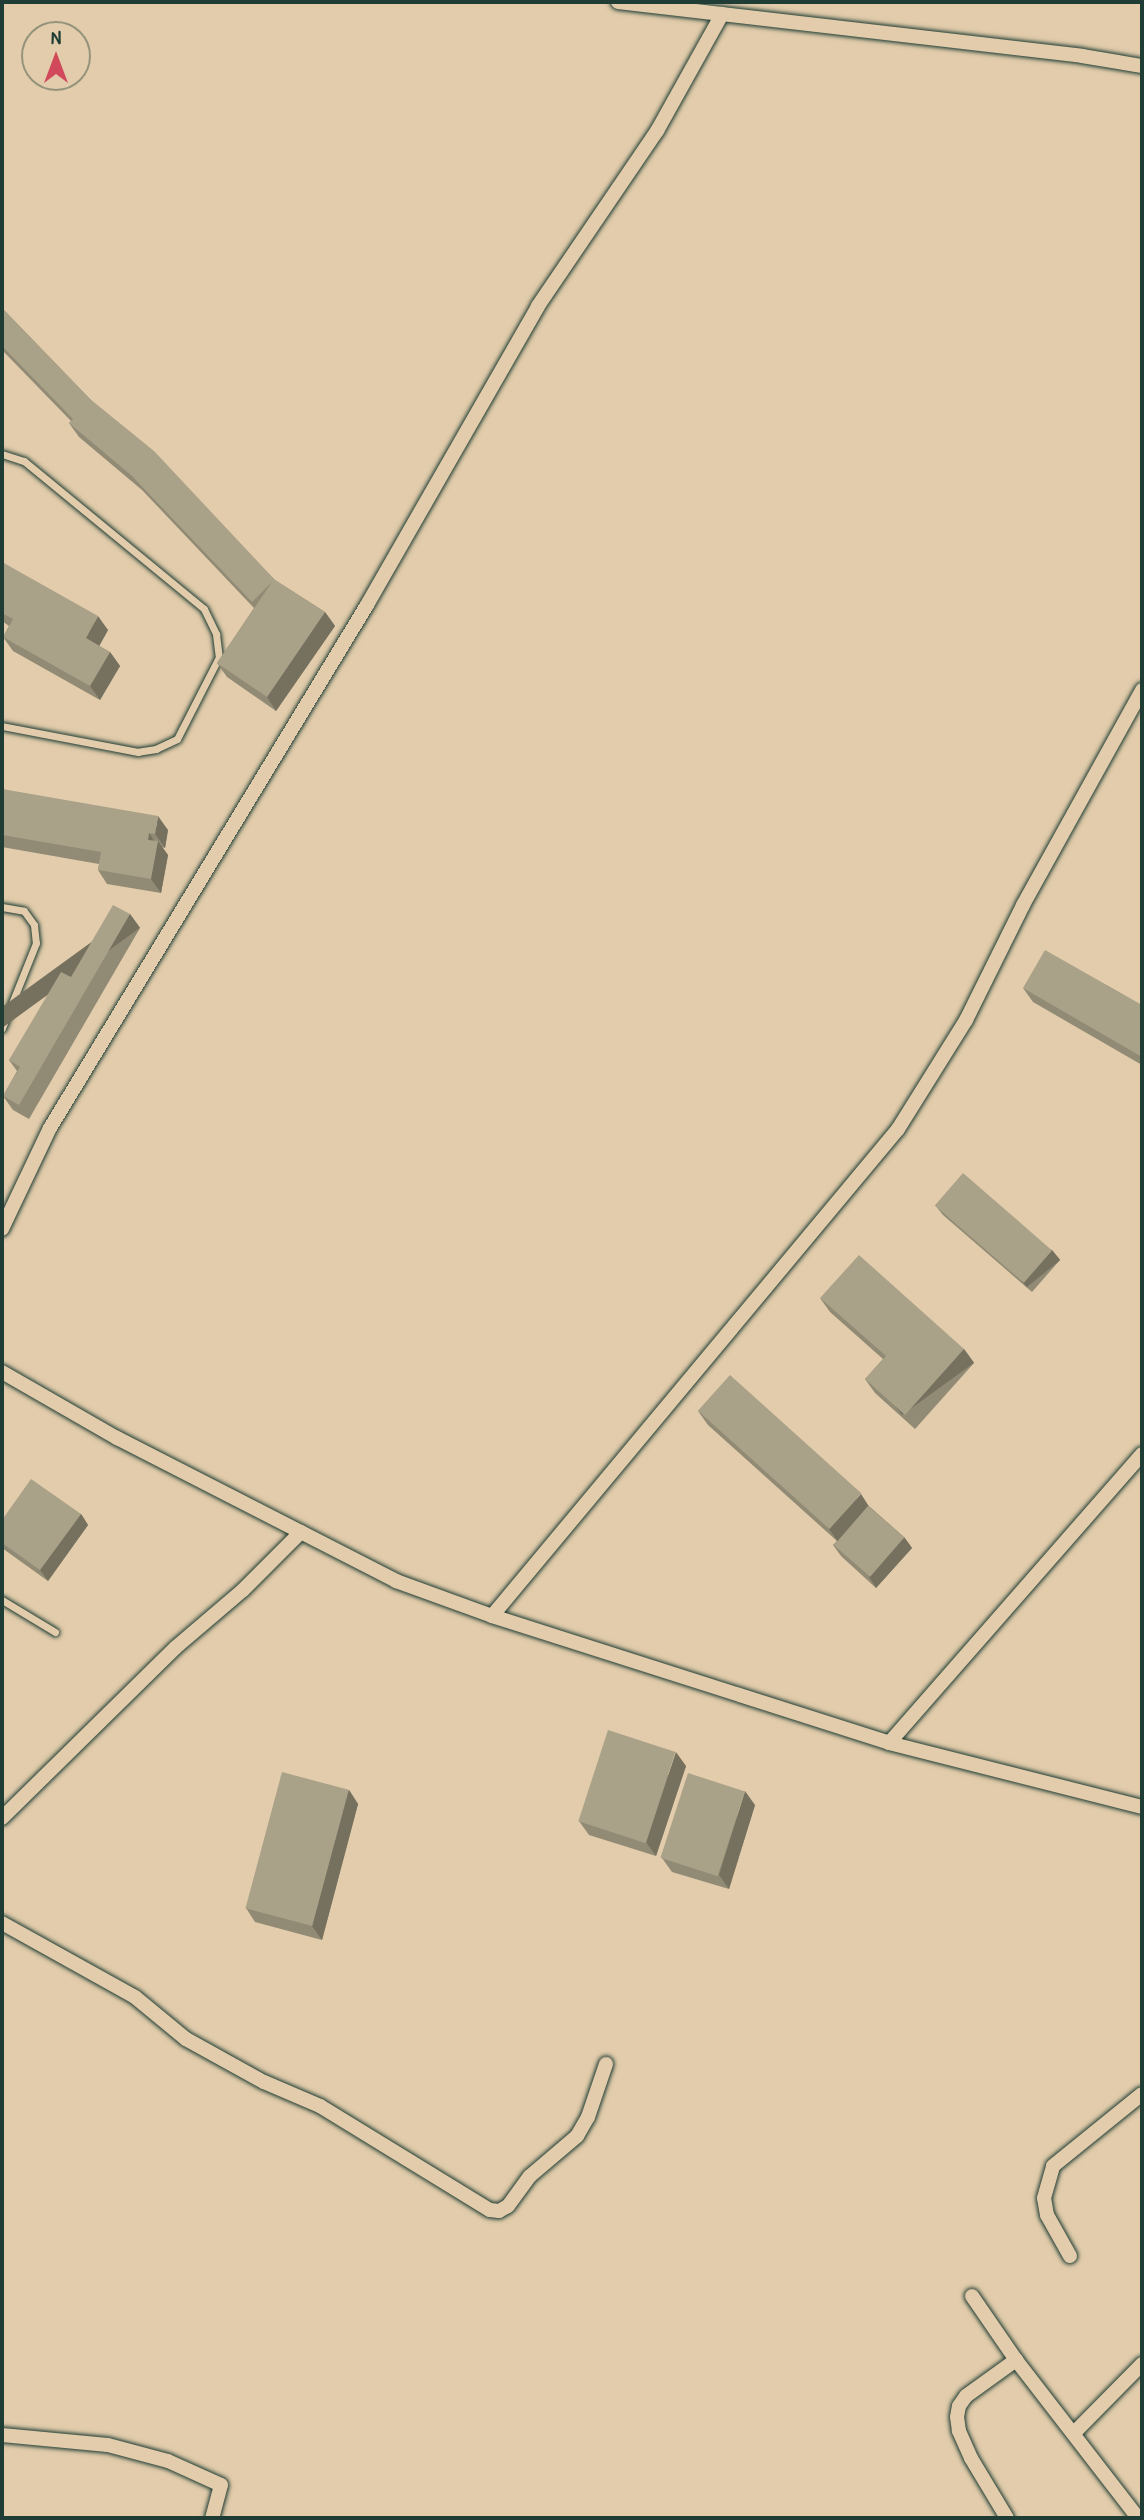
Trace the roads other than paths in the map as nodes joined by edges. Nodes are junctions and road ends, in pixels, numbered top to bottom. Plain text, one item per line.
1 (618, 2) edge
2 (722, 14) junction
3 (1142, 66) edge
4 (2, 454) edge
5 (1142, 690) edge
6 (2, 726) edge
7 (2, 907) edge
8 (2, 1028) edge
9 (2, 1229) edge
10 (2, 1372) edge
11 (1142, 1454) edge
12 (301, 1532) junction
13 (2, 1600) edge
14 (492, 1616) junction
15 (55, 1632) dead end
16 (889, 1743) junction
17 (1142, 1807) edge
18 (2, 1818) edge
19 (2, 1923) edge
20 (606, 2064) dead end
21 (1142, 2094) edge
22 (1070, 2256) dead end
23 (972, 2296) dead end
24 (1016, 2360) junction
25 (1142, 2364) edge
26 (1074, 2433) junction
27 (2, 2435) edge
28 (212, 2518) edge
29 (1007, 2518) edge
30 (1138, 2518) edge

1 - 2 street
2 - 3 street
2 - 9 street
4 - 6 lane
5 - 14 street
7 - 8 lane
10 - 12 street
11 - 16 street
12 - 14 street
12 - 18 street
13 - 15 lane
14 - 16 street
16 - 17 street
19 - 20 street
21 - 22 street
23 - 24 street
24 - 26 street
24 - 29 street
25 - 26 street
26 - 30 street
27 - 28 street

